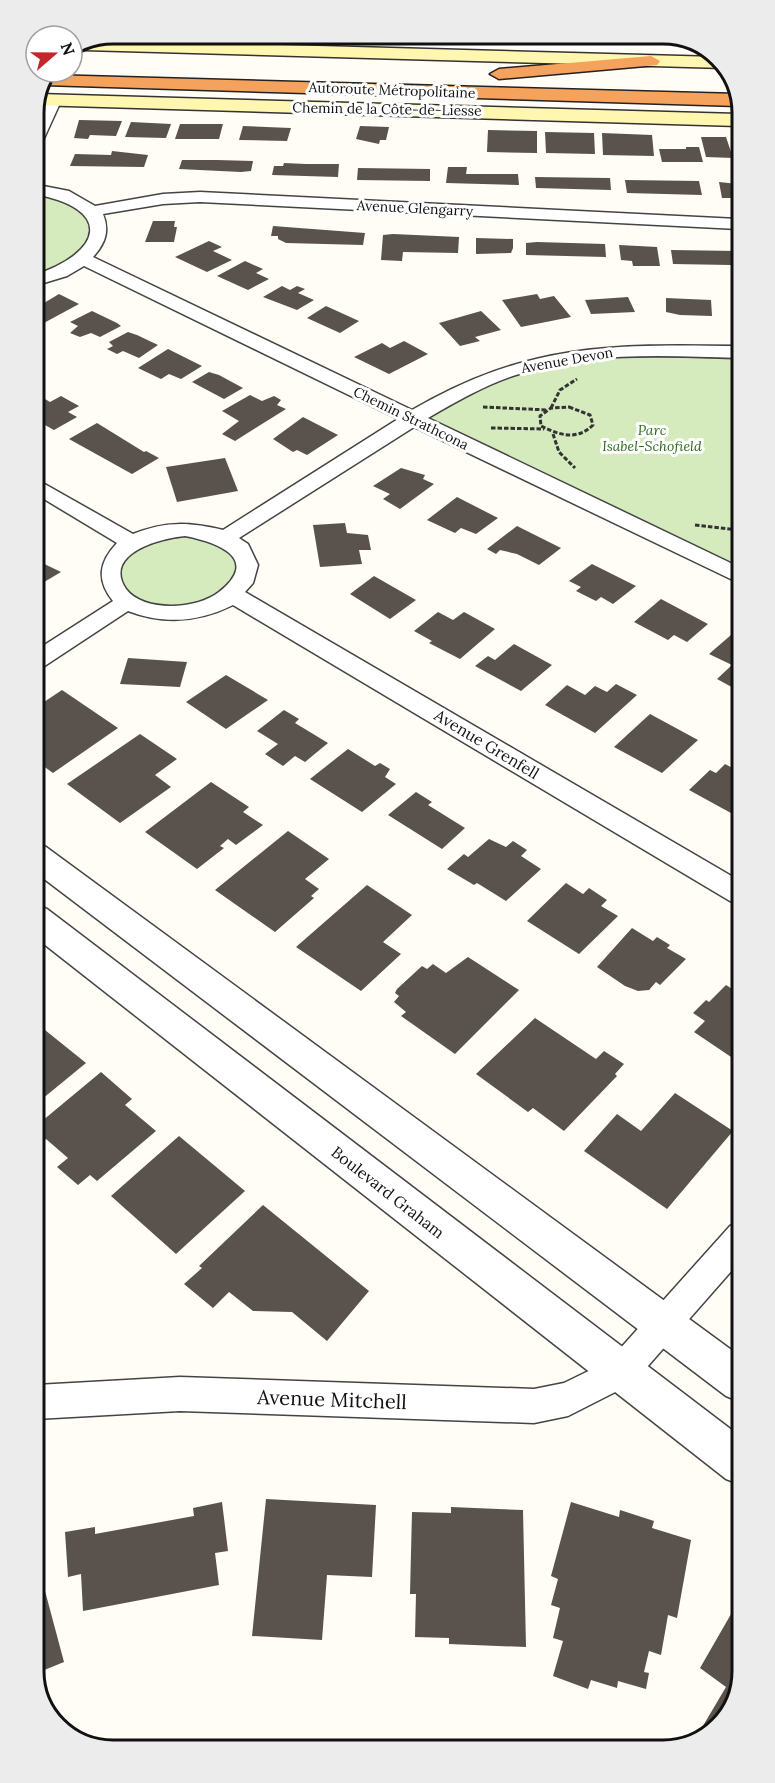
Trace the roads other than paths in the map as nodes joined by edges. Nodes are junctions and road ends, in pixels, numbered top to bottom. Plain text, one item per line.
1 (282, 44) edge
2 (651, 61) junction
3 (710, 63) edge
4 (84, 65) edge
5 (467, 77) junction
6 (84, 81) edge
7 (725, 84) edge
8 (45, 100) edge
9 (730, 100) edge
10 (732, 120) edge
11 (44, 191) edge
12 (93, 211) junction
13 (732, 224) edge
14 (82, 259) junction
15 (44, 278) edge
16 (732, 352) edge
17 (411, 419) junction
18 (44, 490) edge
19 (225, 538) junction
20 (132, 543) junction
21 (732, 573) edge
22 (233, 595) junction
23 (127, 602) junction
24 (44, 655) edge
25 (44, 862) edge
26 (732, 889) edge
27 (44, 925) edge
28 (732, 1247) edge
29 (665, 1325) junction
30 (621, 1372) junction
31 (732, 1375) edge
32 (44, 1402) edge
33 (732, 1457) edge

1 - 2 main road
2 - 3 main road
2 - 5 highway
4 - 5 highway, Autoroute Métropolitaine
5 - 7 highway, Autoroute Métropolitaine
6 - 9 highway, Autoroute Métropolitaine
8 - 10 main road, Chemin de la Côte-de-Liesse
11 - 12 street
12 - 13 street, Avenue Glengarry
12 - 14 street
14 - 15 street
14 - 17 street, Chemin Strathcona
16 - 17 street, Avenue Devon
17 - 19 street, Avenue Devon
17 - 21 street, Chemin Strathcona
18 - 20 street
19 - 20 street
19 - 22 street
20 - 23 street
22 - 23 street
22 - 26 street, Avenue Grenfell
23 - 24 street
25 - 29 street
27 - 30 street, Boulevard Graham
28 - 29 street, Avenue Mitchell
29 - 30 street, Avenue Mitchell
29 - 31 street
30 - 32 street, Avenue Mitchell
30 - 33 street, Boulevard Graham

